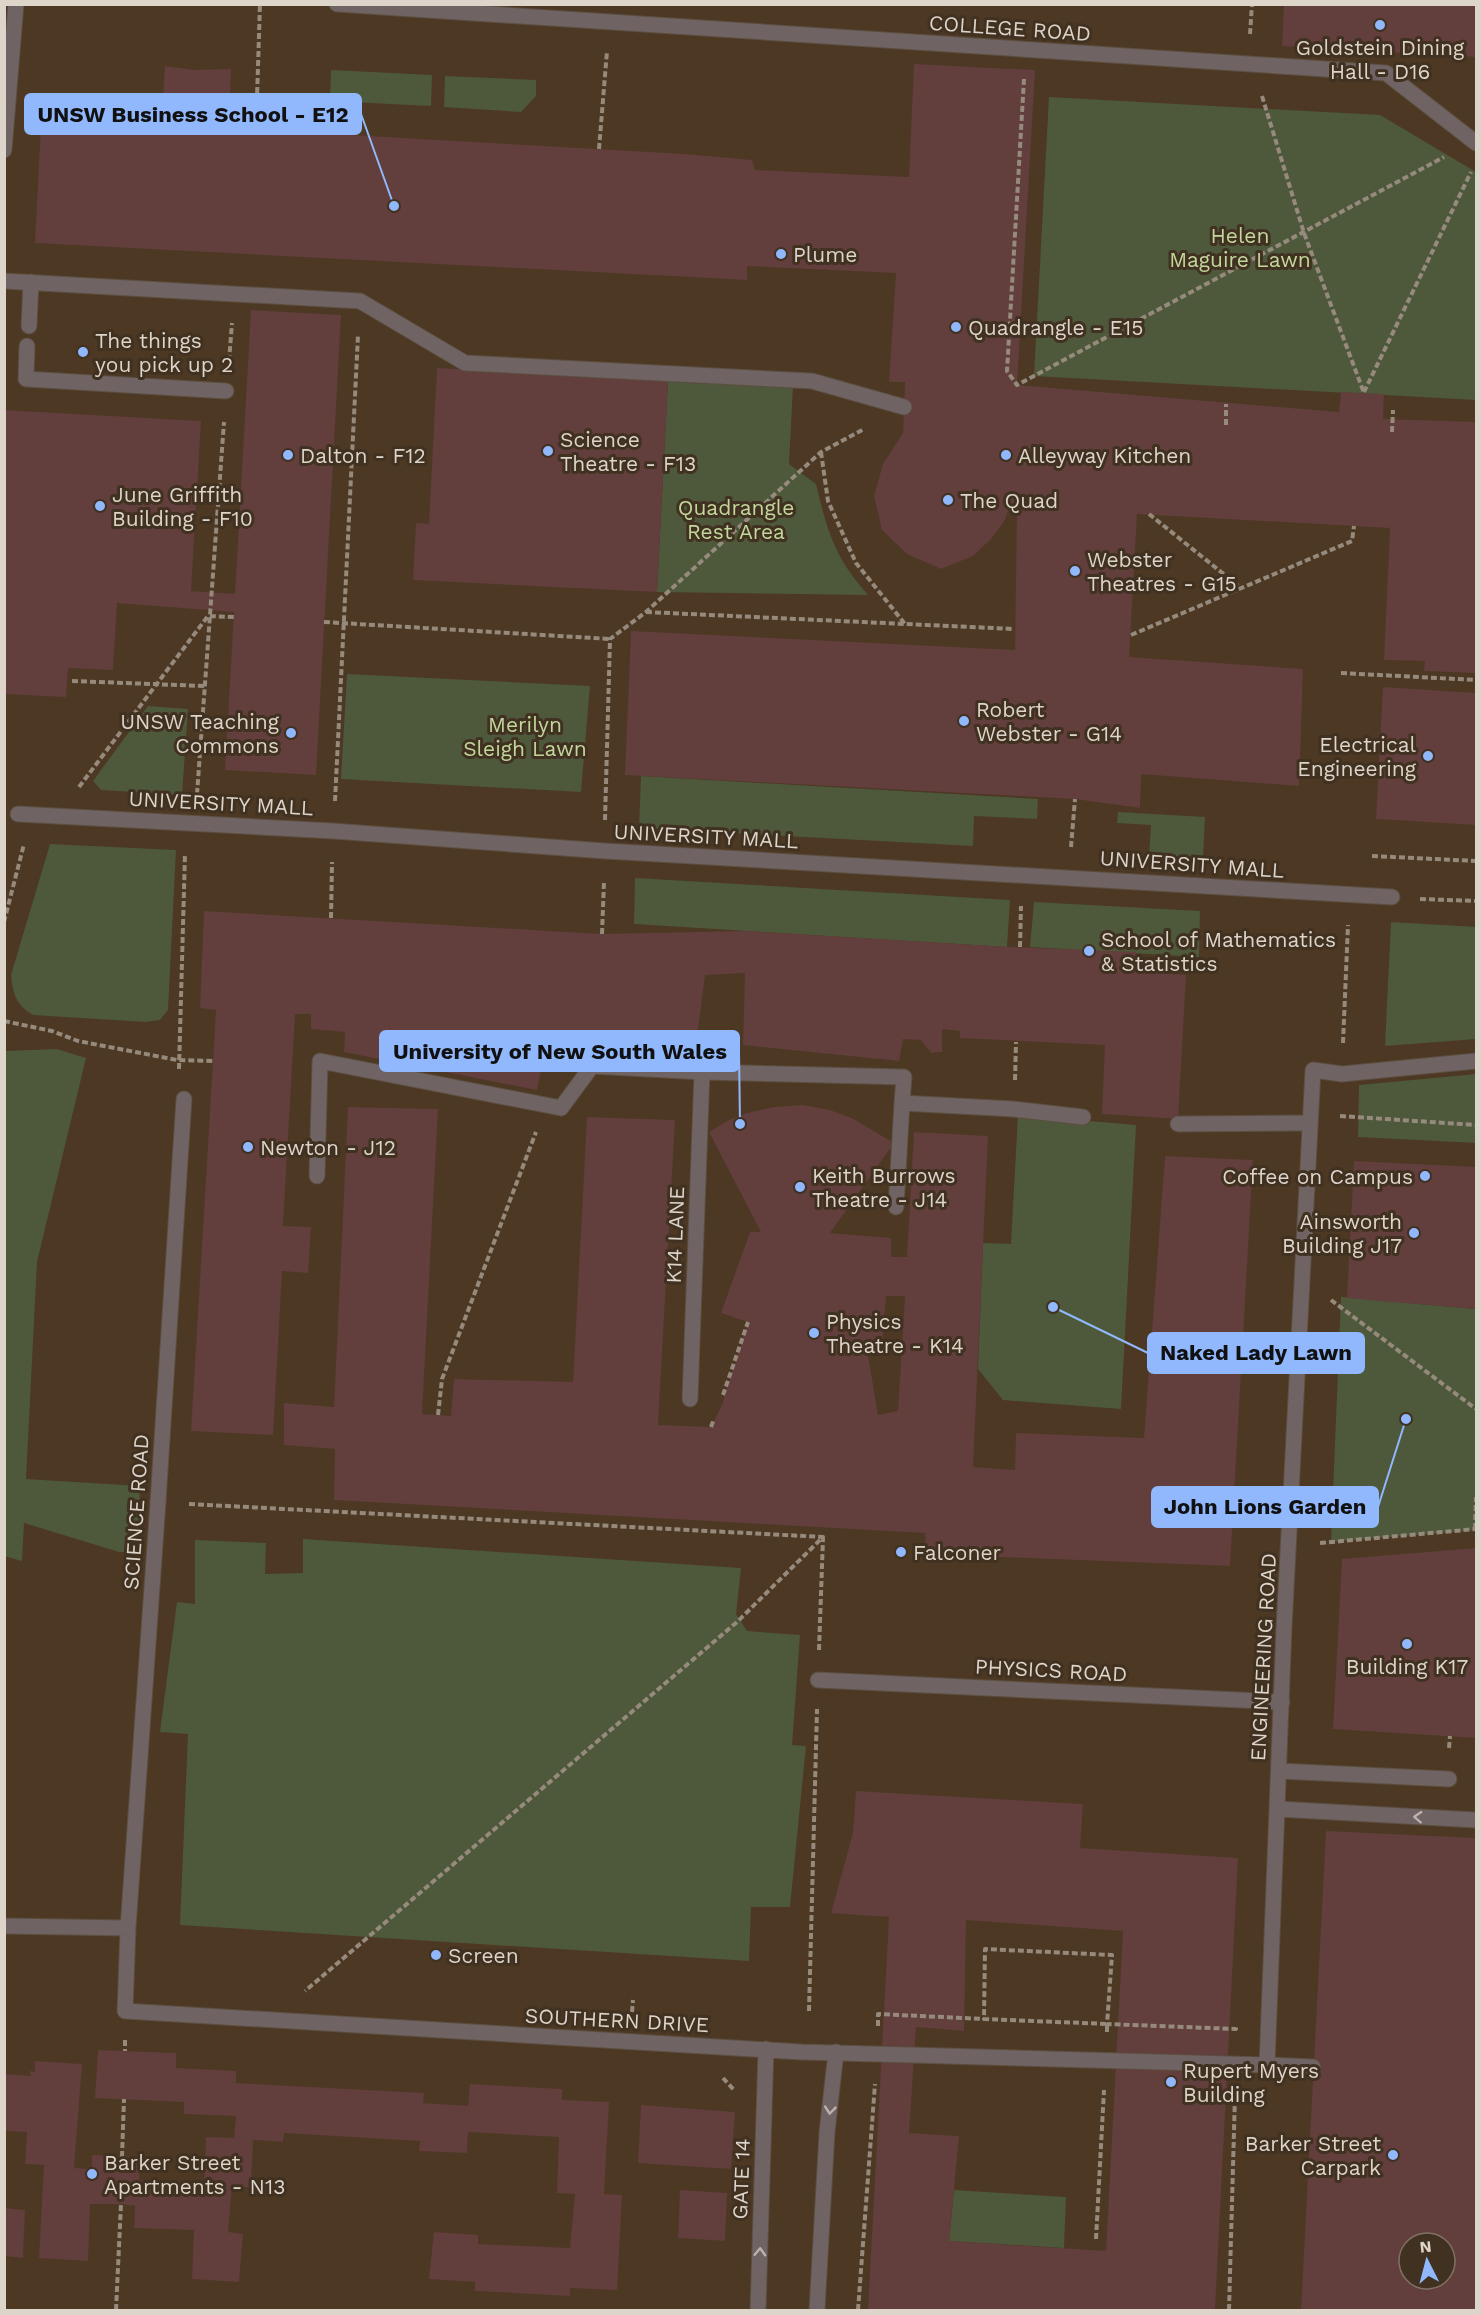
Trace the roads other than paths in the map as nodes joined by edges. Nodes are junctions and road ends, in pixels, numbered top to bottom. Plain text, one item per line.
1 (16, 4) edge
2 (337, 4) edge
3 (1475, 142) edge
4 (4, 150) edge
5 (4, 281) edge
6 (31, 282) junction
7 (29, 326) dead end
8 (27, 346) dead end
9 (226, 391) road end
10 (904, 407) road end
11 (18, 814) dead end
12 (1392, 897) road end
13 (1476, 1061) edge
14 (702, 1072) junction
15 (184, 1099) road end
16 (902, 1103) junction
17 (1083, 1117) dead end
18 (1310, 1123) junction
19 (1178, 1124) dead end
20 (316, 1176) dead end
21 (896, 1207) dead end
22 (690, 1399) dead end
23 (818, 1680) road end
24 (1282, 1702) junction
25 (1279, 1771) junction
26 (1449, 1779) dead end
27 (1278, 1809) junction
28 (1476, 1820) edge
29 (4, 1926) edge
30 (128, 1928) junction
31 (766, 2049) junction
32 (836, 2052) junction
33 (1267, 2066) junction
34 (1313, 2067) dead end
35 (758, 2310) edge
36 (817, 2310) edge

1 - 4 street
2 - 3 street, COLLEGE ROAD
5 - 6 street
6 - 7 street
6 - 10 street
8 - 9 street
11 - 12 street, UNIVERSITY MALL
13 - 18 street, ENGINEERING ROAD
14 - 16 street
14 - 20 street
14 - 22 street, K14 LANE
15 - 30 street, SCIENCE ROAD
16 - 17 street
16 - 21 street
18 - 19 street
18 - 24 street, ENGINEERING ROAD
23 - 24 street, PHYSICS ROAD
24 - 25 street, ENGINEERING ROAD
25 - 26 street
25 - 27 street, ENGINEERING ROAD
28 -> 27 street
27 - 33 street, ENGINEERING ROAD
29 - 30 street
30 - 31 street, SOUTHERN DRIVE
31 - 32 street, SOUTHERN DRIVE
35 -> 31 street, GATE 14
32 - 33 street, SOUTHERN DRIVE
32 -> 36 street
33 - 34 street, SOUTHERN DRIVE

